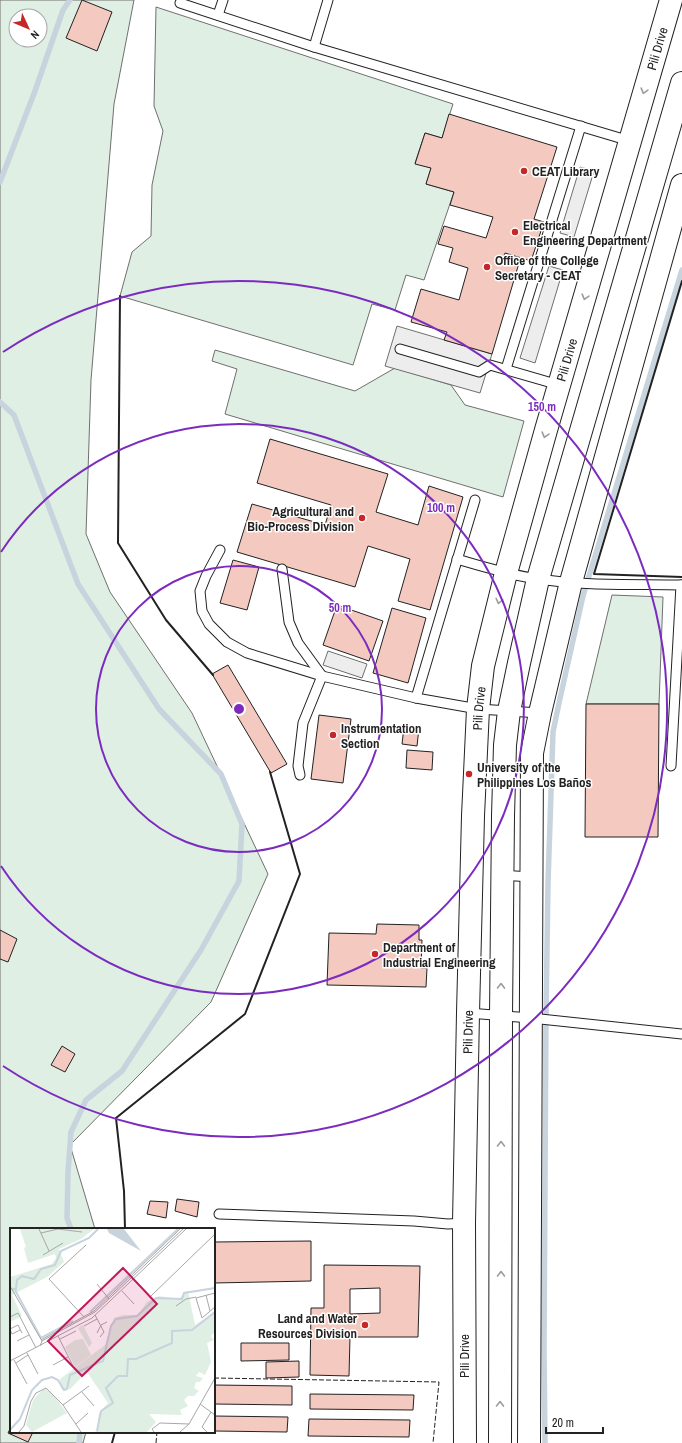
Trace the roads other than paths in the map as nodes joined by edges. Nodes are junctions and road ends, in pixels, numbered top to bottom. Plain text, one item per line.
1 (223, 0) edge
2 (671, 0) edge
3 (326, 1) edge
4 (180, 3) dead end
5 (218, 15) junction
6 (314, 47) junction
7 (682, 83) edge
8 (581, 126) junction
9 (630, 141) junction
10 (682, 185) edge
11 (400, 349) dead end
12 (506, 369) junction
13 (559, 385) junction
14 (475, 500) dead end
15 (220, 550) dead end
16 (457, 559) junction
17 (282, 569) dead end
18 (506, 573) junction
19 (538, 579) junction
20 (571, 582) junction
21 (682, 585) edge
22 (322, 676) junction
23 (416, 698) junction
24 (478, 709) junction
25 (509, 711) junction
26 (540, 713) junction
27 (671, 766) dead end
28 (300, 775) dead end
29 (502, 875) junction
30 (531, 877) junction
31 (468, 1013) junction
32 (501, 1016) junction
33 (536, 1018) junction
34 (682, 1034) edge
35 (219, 1214) dead end
36 (464, 1223) junction
37 (465, 1443) edge
38 (500, 1443) edge
39 (529, 1443) edge

1 - 5 lane
2 -> 9 street, Pili Drive
3 - 6 lane
4 - 5 lane
5 - 6 lane
6 - 8 lane
7 - 19 street
8 - 9 lane
8 - 12 lane
9 -> 13 street, Pili Drive
10 - 20 street
11 - 12 lane
12 - 13 lane
13 -> 18 street, Pili Drive
14 - 16 lane
15 - 22 lane
16 - 18 lane
16 - 23 lane
17 - 22 lane
18 - 19 lane
18 -> 24 street, Pili Drive
19 - 20 lane
19 - 25 street
20 - 21 lane
20 - 26 street
21 - 27 lane
22 - 23 lane
22 - 28 lane
23 - 24 lane
24 - 25 lane
24 - 31 street, Pili Drive
25 - 26 lane
25 - 29 street
26 - 30 street
29 - 30 lane
32 -> 29 street
30 - 33 street
31 - 32 lane
31 - 36 street, Pili Drive
32 - 33 lane
38 -> 32 street
33 - 34 lane
33 - 39 street
35 - 36 lane
36 - 37 street, Pili Drive

